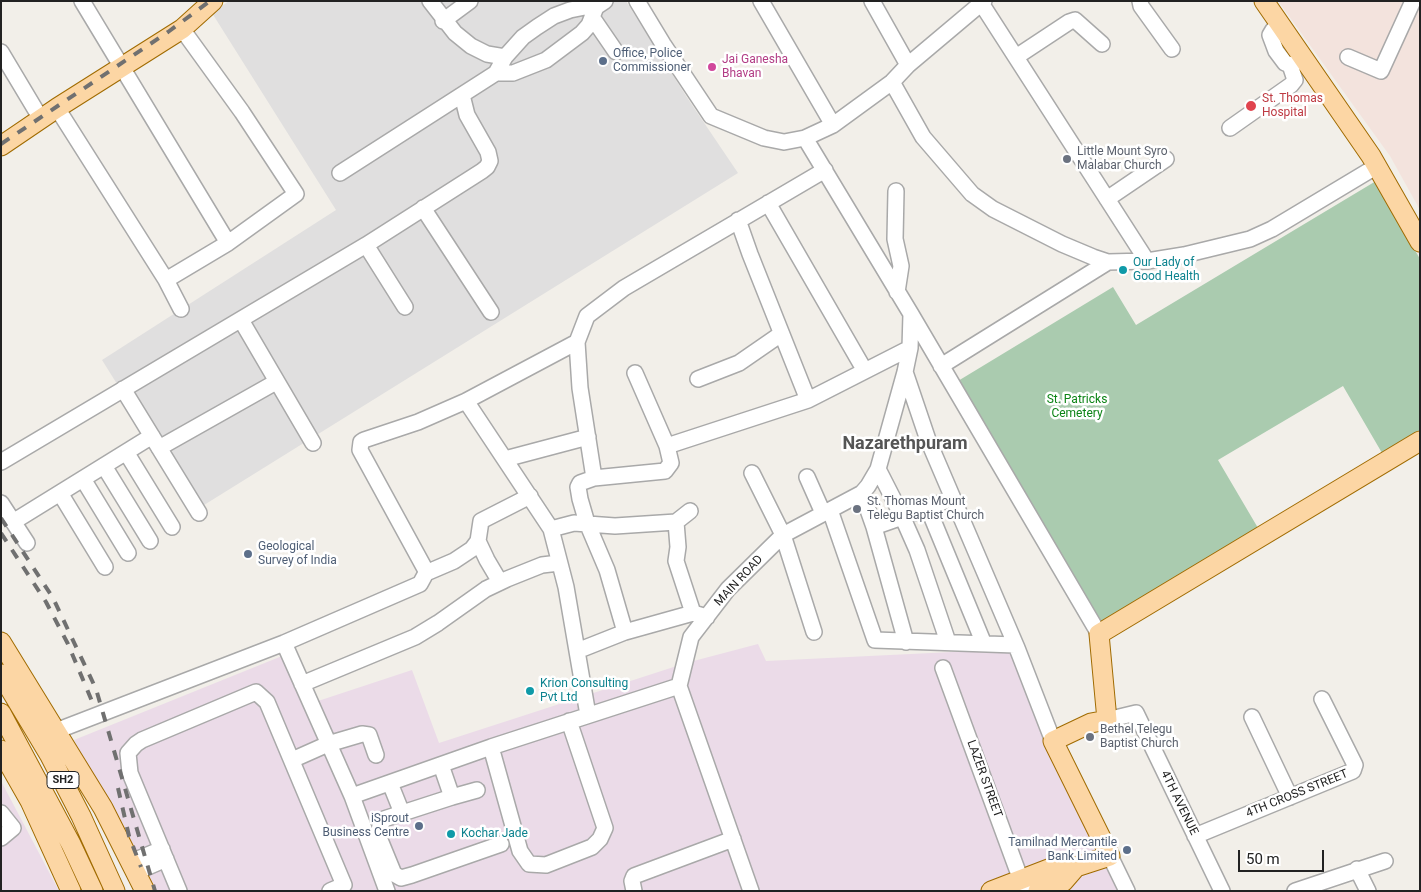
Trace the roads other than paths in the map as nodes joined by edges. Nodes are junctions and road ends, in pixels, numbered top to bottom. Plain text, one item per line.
1 (82, 1) edge
2 (213, 1) edge
3 (430, 1) edge
4 (470, 1) edge
5 (637, 1) edge
6 (761, 1) edge
7 (872, 1) edge
8 (1140, 1) edge
9 (1264, 1) edge
10 (1413, 1) edge
11 (982, 2) edge
12 (598, 9) edge
13 (444, 21) junction
14 (182, 29) junction
15 (1102, 44) dead end
16 (1172, 49) dead end
17 (1, 52) edge
18 (616, 52) dead end
19 (506, 57) junction
20 (1016, 57) junction
21 (1348, 57) dead end
22 (1297, 62) junction
23 (908, 65) junction
24 (122, 66) junction
25 (496, 73) junction
26 (892, 82) junction
27 (462, 95) junction
28 (58, 108) junction
29 (41, 119) junction
30 (833, 125) junction
31 (1230, 128) dead end
32 (805, 138) junction
33 (1, 146) edge
34 (1166, 159) dead end
35 (1377, 166) junction
36 (825, 170) junction
37 (340, 173) dead end
38 (896, 191) dead end
39 (1106, 199) junction
40 (768, 203) junction
41 (423, 208) junction
42 (738, 220) junction
43 (1420, 242) edge
44 (228, 244) junction
45 (366, 245) junction
46 (1147, 261) junction
47 (1108, 262) junction
48 (166, 280) junction
49 (897, 292) junction
50 (405, 307) dead end
51 (180, 309) dead end
52 (491, 312) dead end
53 (911, 314) junction
54 (241, 320) junction
55 (781, 334) junction
56 (577, 342) junction
57 (910, 348) junction
58 (941, 366) junction
59 (865, 371) junction
60 (905, 372) junction
61 (635, 373) dead end
62 (698, 379) dead end
63 (276, 382) junction
64 (123, 390) junction
65 (808, 400) junction
66 (466, 401) junction
67 (588, 437) junction
68 (1420, 440) edge
69 (156, 442) junction
70 (313, 442) dead end
71 (667, 446) junction
72 (126, 452) junction
73 (505, 459) junction
74 (1, 462) edge
75 (104, 466) junction
76 (878, 469) junction
77 (752, 474) dead end
78 (807, 477) dead end
79 (594, 478) junction
80 (83, 479) junction
81 (60, 493) junction
82 (862, 493) junction
83 (530, 496) junction
84 (952, 498) junction
85 (1, 503) edge
86 (928, 508) junction
87 (690, 511) dead end
88 (826, 512) junction
89 (199, 513) dead end
90 (902, 516) junction
91 (14, 522) junction
92 (676, 522) junction
93 (587, 523) junction
94 (172, 527) dead end
95 (874, 527) junction
96 (550, 529) junction
97 (783, 535) junction
98 (150, 541) dead end
99 (478, 541) junction
100 (27, 543) dead end
101 (128, 553) dead end
102 (559, 563) junction
103 (105, 567) dead end
104 (426, 574) junction
105 (500, 582) junction
106 (700, 615) junction
107 (625, 632) junction
108 (814, 632) dead end
109 (1099, 634) junction
110 (1, 642) edge
111 (284, 642) junction
112 (906, 642) junction
113 (948, 642) junction
114 (984, 644) junction
115 (1015, 645) junction
116 (577, 651) junction
117 (943, 668) dead end
118 (1, 674) edge
119 (302, 684) junction
120 (679, 686) junction
121 (1322, 699) dead end
122 (1, 714) edge
123 (588, 715) junction
124 (1252, 717) dead end
125 (1107, 720) junction
126 (570, 721) junction
127 (56, 731) junction
128 (1053, 742) junction
129 (328, 744) junction
130 (491, 747) junction
131 (1, 750) edge
132 (376, 755) dead end
133 (292, 760) junction
134 (441, 765) junction
135 (390, 783) junction
136 (477, 790) dead end
137 (352, 796) junction
138 (452, 797) junction
139 (1290, 797) junction
140 (402, 812) junction
141 (1, 813) edge
142 (1195, 836) junction
143 (1, 838) edge
144 (733, 839) junction
145 (501, 844) dead end
146 (164, 854) junction
147 (1110, 856) junction
148 (1385, 861) dead end
149 (134, 867) junction
150 (1076, 867) junction
151 (1357, 869) junction
152 (1023, 885) edge
153 (71, 891) edge
154 (93, 891) edge
155 (116, 891) edge
156 (145, 891) edge
157 (179, 891) edge
158 (330, 891) edge
159 (387, 891) edge
160 (634, 891) edge
161 (751, 891) edge
162 (991, 891) edge
163 (1038, 891) edge
164 (1127, 891) edge
165 (1222, 891) edge
166 (1295, 891) edge
167 (1368, 891) edge

1 - 24 street
2 - 14 main road
3 - 13 street
4 - 13 street
5 - 32 street
6 - 30 street
7 - 23 street
8 - 16 street
9 - 22 main road
10 - 21 street
11 - 20 street
11 - 23 street
12 - 18 street
12 - 19 street
12 - 25 street
13 - 19 street
14 - 24 main road
14 - 44 street
15 - 20 street
17 - 29 street
19 - 25 street
20 - 39 street
22 - 31 street
22 - 35 main road
23 - 26 street
24 - 28 main road
24 - 44 street
25 - 27 street
26 - 30 street
26 - 47 street
27 - 37 street
27 - 41 street
28 - 29 main road
28 - 48 street
29 - 33 main road
30 - 32 street
32 - 36 street
34 - 39 street
35 - 43 main road
35 - 46 street
36 - 40 street
36 - 49 street
38 - 49 street
39 - 46 street
40 - 42 street
40 - 59 street
41 - 45 street
41 - 52 street
42 - 55 street
42 - 56 street
44 - 48 street
45 - 50 street
45 - 54 street
46 - 47 street
47 - 58 street
48 - 51 street
49 - 53 street
53 - 57 street, MAIN ROAD
53 - 58 street
54 - 63 street
54 - 64 street
55 - 62 street
55 - 65 street
56 - 66 street
56 - 67 street
57 - 59 street
57 - 60 street, MAIN ROAD
58 - 109 street
59 - 65 street
60 - 76 street, MAIN ROAD
60 - 84 street
61 - 71 street
63 - 69 street
63 - 70 street
64 - 69 street
64 - 74 street
65 - 71 street
66 - 73 street
66 - 104 street
67 - 73 street
67 - 79 street
68 - 109 main road
69 - 72 street
69 - 89 street
71 - 79 street
72 - 75 street
72 - 94 street
73 - 83 street
75 - 80 street
75 - 98 street
76 - 82 street, MAIN ROAD
76 - 90 street
77 - 97 street
78 - 88 street
79 - 93 street
80 - 81 street
80 - 101 street
81 - 91 street
81 - 103 street
82 - 88 street, MAIN ROAD
82 - 95 street
83 - 96 street
83 - 99 street
84 - 86 street
84 - 115 street
85 - 91 street
86 - 90 street
86 - 114 street
87 - 92 street
88 - 97 street, MAIN ROAD
88 - 112 street
90 - 95 street
90 - 113 street
91 - 100 street
92 - 93 street
92 - 106 street
93 - 96 street
93 - 107 street
95 - 112 street
96 - 102 street
97 - 106 street, MAIN ROAD
97 - 108 street
99 - 104 street
99 - 105 street
102 - 105 street
102 - 116 street
104 - 111 street
105 - 119 street
106 - 107 street
106 - 120 street, MAIN ROAD
107 - 116 street
109 - 125 main road
110 - 127 main road
111 - 119 street
111 - 127 street
112 - 113 street
113 - 114 street
114 - 115 street
115 - 128 street
116 - 123 street
117 - 152 street, LAZER STREET
118 - 155 main road, SH2
119 - 129 street
120 - 123 street
120 - 144 street
121 - 139 street, 4TH CROSS STREET
122 - 154 main road, SH2
123 - 126 street
124 - 139 street
125 - 128 main road
125 - 142 street, 4TH AVENUE
126 - 130 street
126 - 130 street
127 - 149 main road
128 - 147 main road
129 - 132 street
129 - 133 street
129 - 137 street
130 - 134 street
131 - 153 main road
133 - 146 street
133 - 158 street
134 - 135 street
134 - 138 street
135 - 137 street
135 - 140 street
136 - 138 street
137 - 159 street
138 - 140 street
139 - 142 street, 4TH CROSS STREET
140 - 145 street
141 - 143 street
142 - 165 street, 4TH AVENUE
144 - 160 street
144 - 161 street
146 - 149 street
146 - 157 street
147 - 150 main road
147 - 164 street
148 - 151 street
149 - 156 main road
150 - 152 main road
150 - 163 main road
151 - 166 street
151 - 167 street
152 - 162 main road

